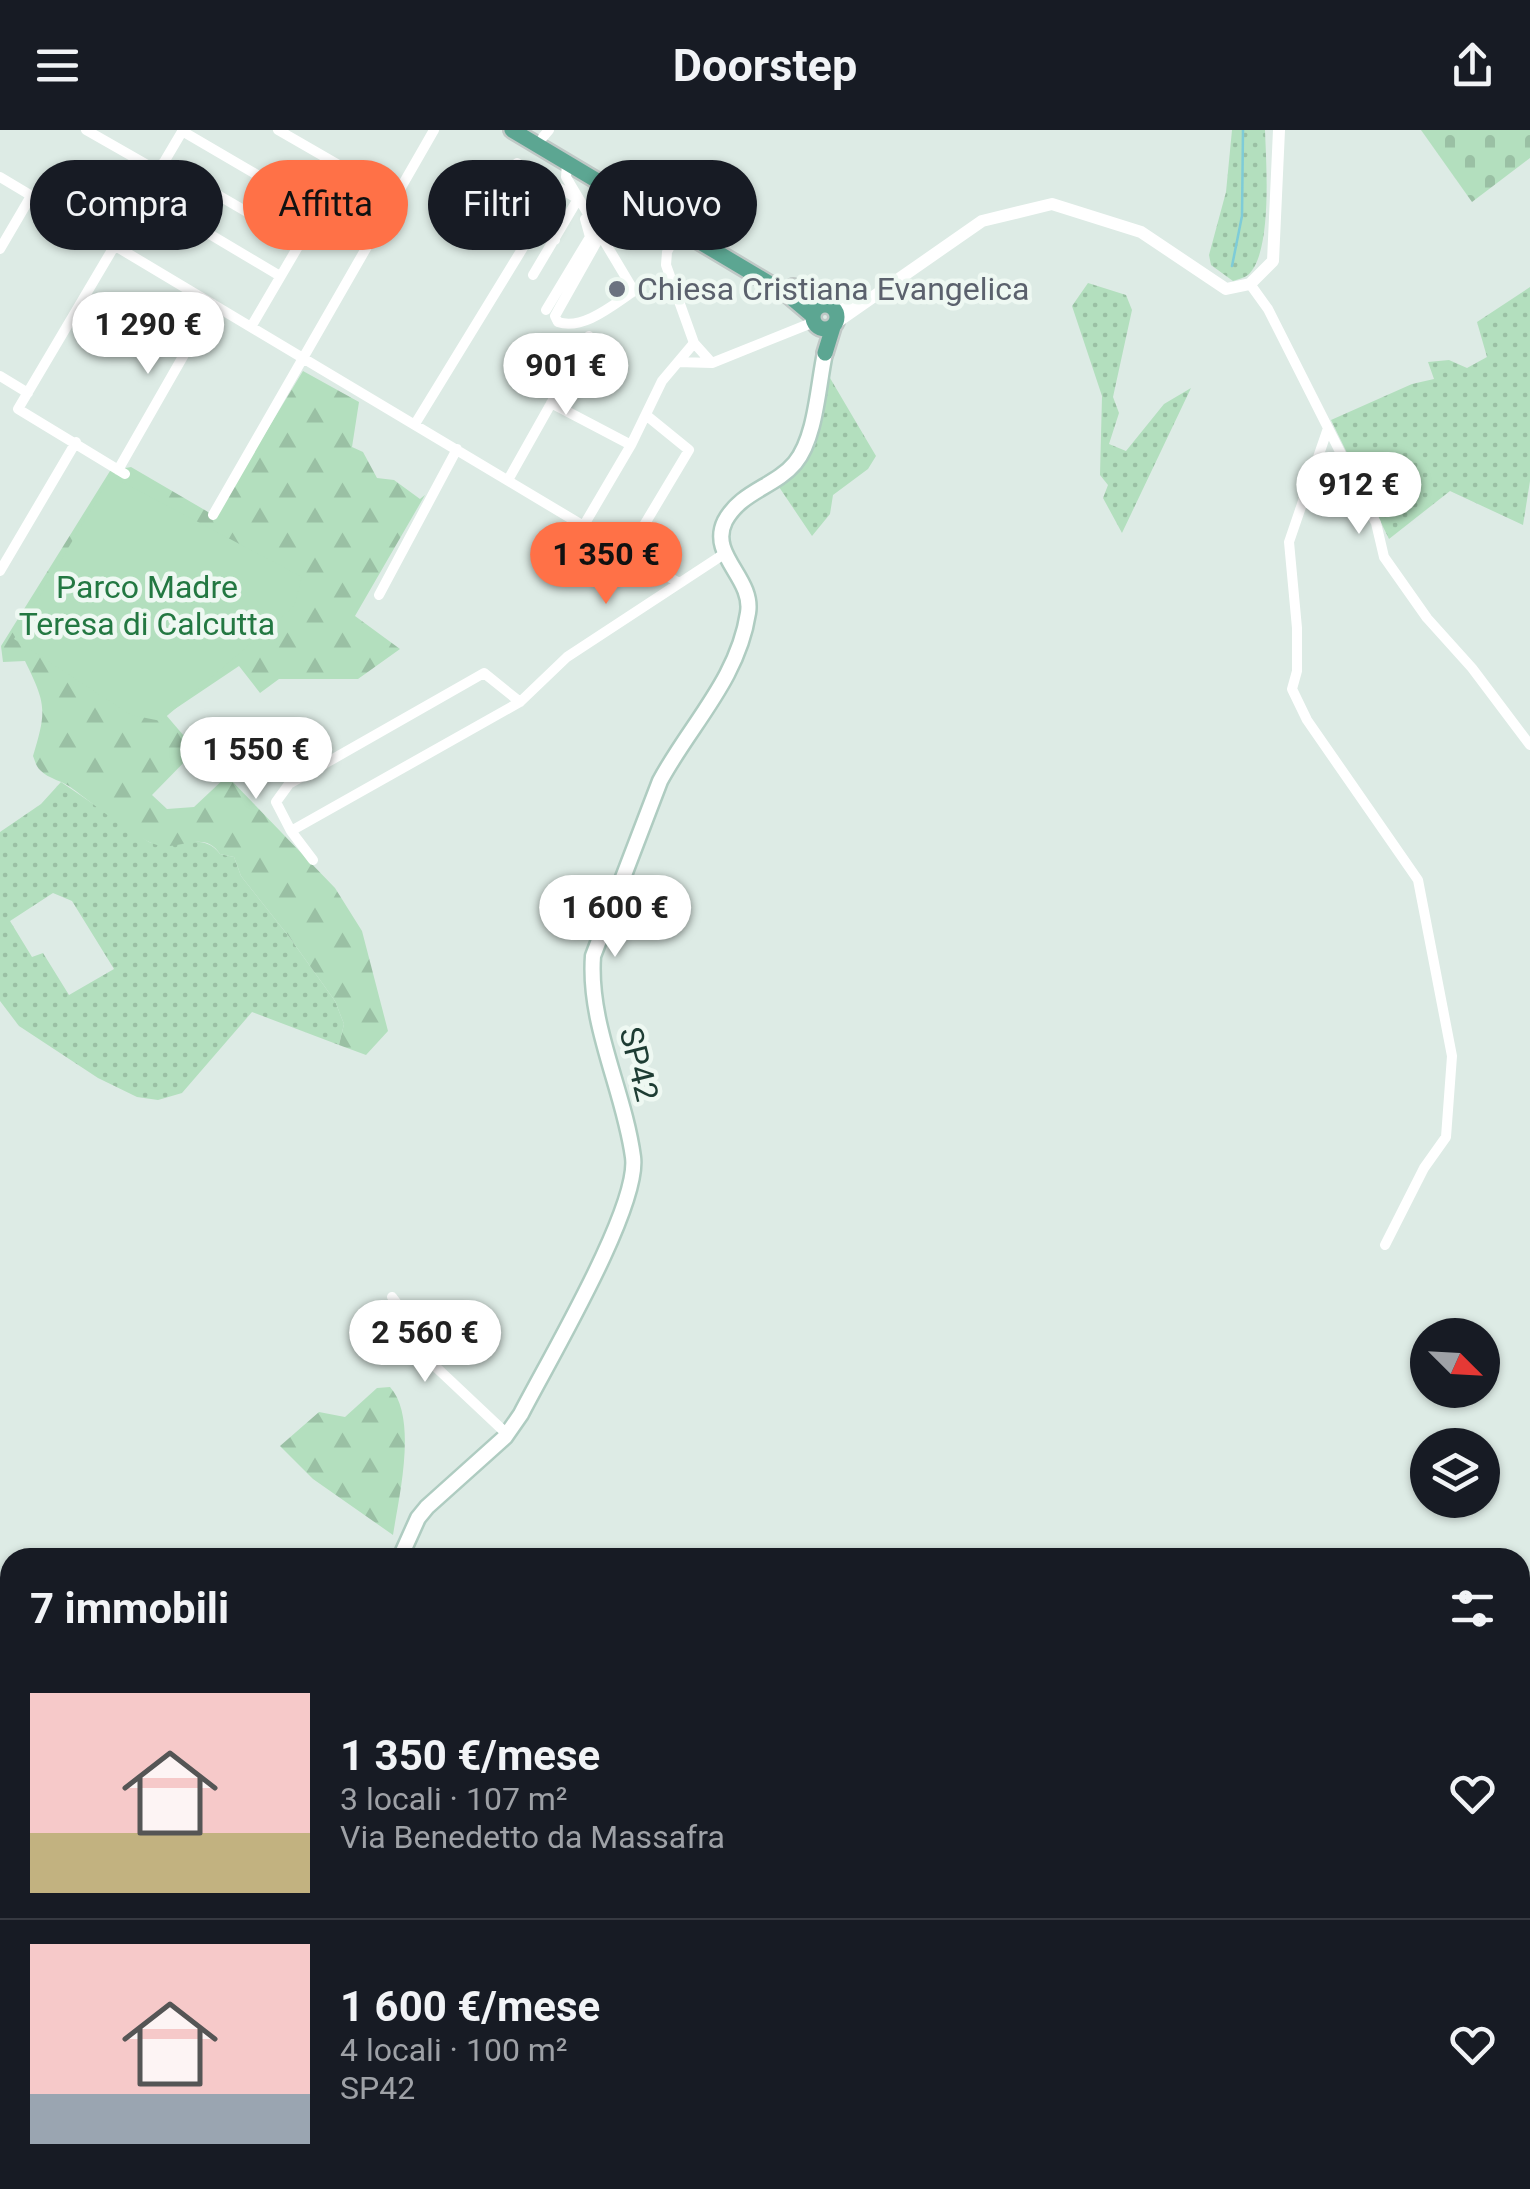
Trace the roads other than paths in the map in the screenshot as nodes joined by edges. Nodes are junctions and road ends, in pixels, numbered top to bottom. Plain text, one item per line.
1 (86, 130) edge
2 (183, 130) edge
3 (278, 130) edge
4 (434, 130) edge
5 (512, 130) edge
6 (1279, 130) edge
7 (541, 132) edge
8 (146, 160) edge
9 (164, 160) edge
10 (330, 160) edge
11 (567, 162) junction
12 (243, 166) edge
13 (586, 174) edge
14 (0, 177) edge
15 (566, 192) edge
16 (30, 195) edge
17 (30, 198) edge
18 (578, 199) junction
19 (586, 212) edge
20 (566, 220) edge
21 (600, 236) joint
22 (223, 242) edge
23 (0, 249) edge
24 (111, 250) edge
25 (122, 250) edge
26 (295, 250) edge
27 (522, 250) edge
28 (549, 250) edge
29 (668, 250) edge
30 (712, 250) edge
31 (533, 275) dead end
32 (280, 276) junction
33 (1250, 284) junction
34 (213, 304) junction
35 (546, 310) dead end
36 (825, 318) junction
37 (251, 326) junction
38 (589, 336) dead end
39 (694, 343) junction
40 (825, 353) joint
41 (303, 358) junction
42 (678, 362) junction
43 (712, 363) junction
44 (0, 376) edge
45 (28, 392) junction
46 (551, 404) junction
47 (646, 416) junction
48 (415, 424) junction
49 (1328, 428) junction
50 (76, 442) junction
51 (630, 445) junction
52 (457, 449) junction
53 (508, 480) junction
54 (214, 514) dead end
55 (584, 525) junction
56 (628, 552) junction
57 (724, 554) junction
58 (0, 571) edge
59 (678, 583) junction
60 (379, 596) dead end
61 (520, 702) junction
62 (1530, 745) edge
63 (291, 831) junction
64 (313, 860) dead end
65 (1384, 1245) dead end
66 (392, 1296) dead end
67 (507, 1434) junction
68 (404, 1548) edge

1 - 8 street
2 - 9 street
2 - 12 street
3 - 10 street
4 - 41 street
5 - 11 main road
6 - 33 street
7 - 36 main road
11 - 13 main road
11 - 18 street
14 - 16 street
15 - 18 street
17 - 23 street
18 - 19 street
18 - 20 street
18 - 35 street
21 - 21 street
22 - 32 street
24 - 45 street
25 - 34 street
26 - 32 street
27 - 48 street
28 - 31 street
29 - 39 street
30 - 36 main road
32 - 37 street
33 - 36 street
33 - 49 street
34 - 37 street
34 - 50 street
36 - 40 main road
36 - 43 street
37 - 41 street
38 - 46 street
39 - 42 street
39 - 43 street
40 - 57 main road
41 - 48 street
41 - 54 street
42 - 43 street
42 - 47 street
44 - 45 street
45 - 50 street
46 - 51 street
46 - 53 street
47 - 51 street
47 - 56 street
48 - 52 street
49 - 62 street
49 - 65 street
50 - 58 street
51 - 55 street
52 - 53 street
52 - 60 street
53 - 55 street
55 - 56 street
56 - 59 street
57 - 59 street
57 - 67 main road, SP42 / SP42
59 - 61 street
61 - 63 street
61 - 63 street
63 - 64 street
66 - 67 street
67 - 68 main road, SP42 / SP42

